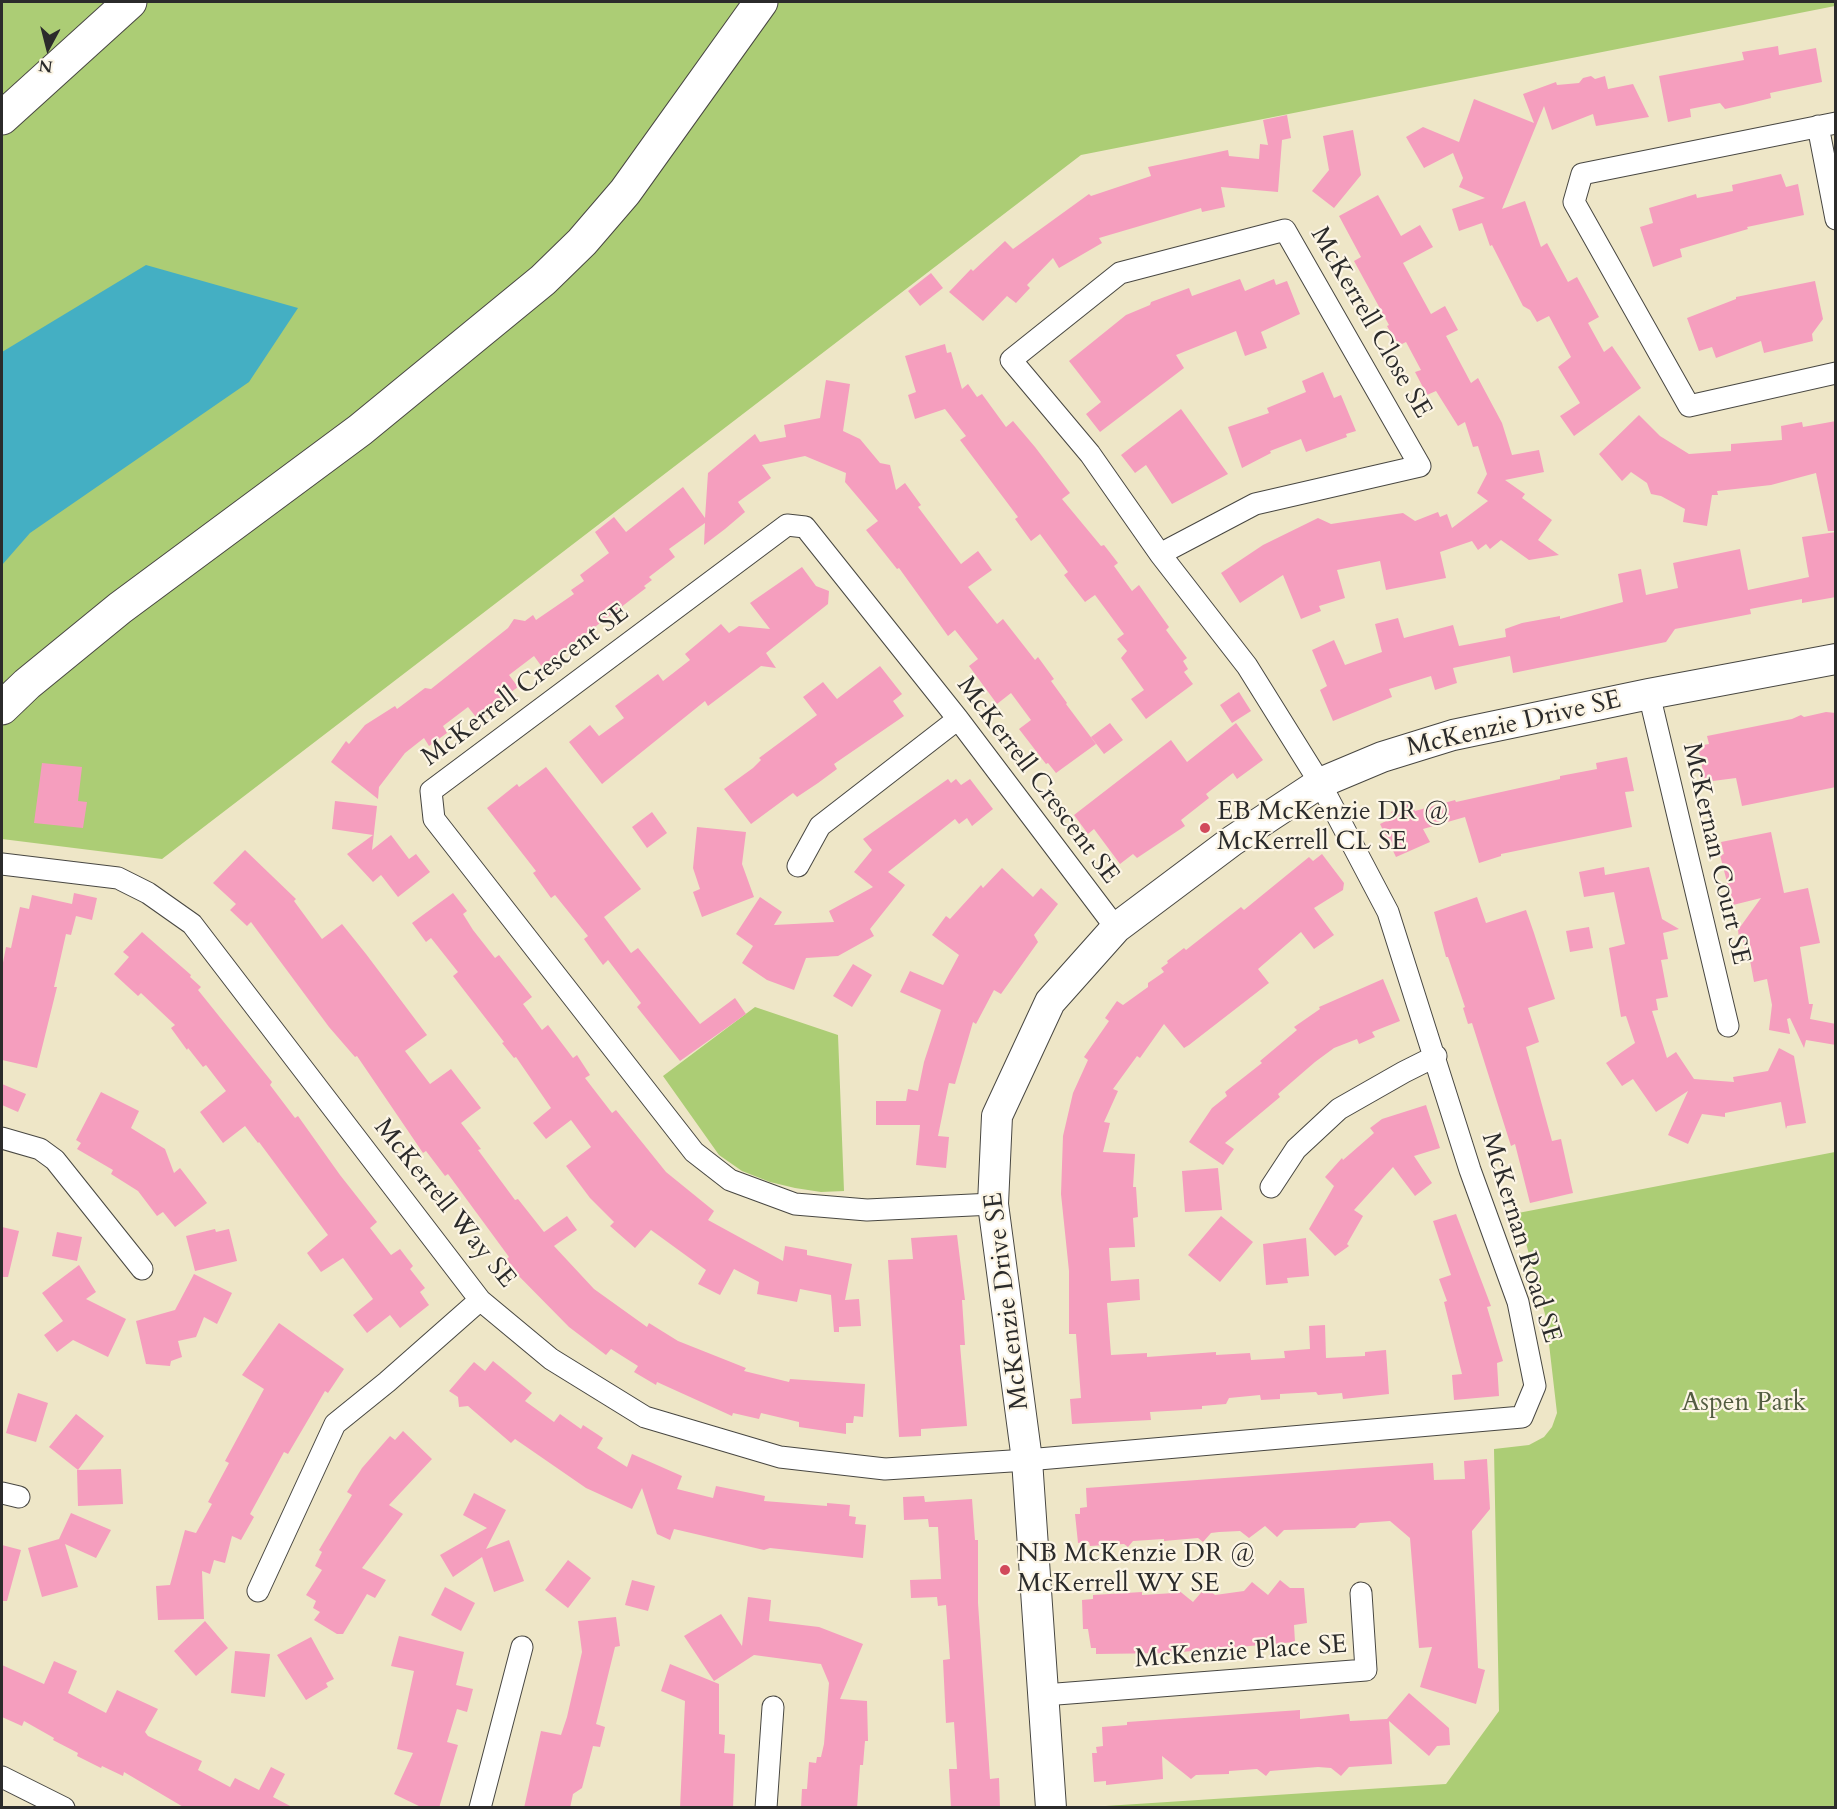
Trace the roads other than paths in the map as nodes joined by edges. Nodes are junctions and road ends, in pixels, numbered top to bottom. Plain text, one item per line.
1 (130, 2) edge
2 (761, 2) edge
3 (779, 2) edge
4 (693, 99) junction
5 (2, 118) edge
6 (1827, 125) edge
7 (1836, 219) edge
8 (1836, 374) edge
9 (1160, 554) junction
10 (1836, 660) edge
11 (1649, 694) junction
12 (2, 708) edge
13 (958, 719) junction
14 (1320, 783) junction
15 (2, 864) edge
16 (798, 866) dead end
17 (1116, 928) junction
18 (1728, 1026) dead end
19 (1436, 1056) junction
20 (2, 1138) edge
21 (1271, 1187) dead end
22 (993, 1204) junction
23 (142, 1269) dead end
24 (480, 1300) junction
25 (1027, 1460) junction
26 (258, 1591) dead end
27 (1361, 1593) dead end
28 (522, 1647) dead end
29 (1044, 1695) junction
30 (773, 1707) dead end
31 (2, 1777) edge
32 (64, 1808) edge
33 (480, 1808) edge
34 (766, 1808) edge
35 (1051, 1808) edge

1 - 5 highway
2 - 4 highway
3 - 4 highway
4 - 12 highway
6 - 7 street
6 - 8 street
9 - 9 street, McKerrell Close SE
9 - 14 street, McKerrell Close SE
10 - 11 street, McKenzie Drive SE
11 - 14 street, McKenzie Drive SE
11 - 18 street, McKernan Court SE
13 - 16 street
13 - 17 street, McKerrell Crescent SE
13 - 22 street, McKerrell Crescent SE
14 - 17 street, McKenzie Drive SE
14 - 19 street, McKernan Road SE
15 - 24 street, McKerrell Way SE
17 - 22 street, McKenzie Drive SE
19 - 21 street
19 - 25 street, McKernan Road SE
20 - 23 street
22 - 25 street, McKenzie Drive SE
24 - 25 street, McKerrell Way SE
24 - 26 street
25 - 29 street, McKenzie Drive SE
27 - 29 street, McKenzie Place SE
28 - 33 street
29 - 35 street, McKenzie Drive SE
30 - 34 street
31 - 32 street

